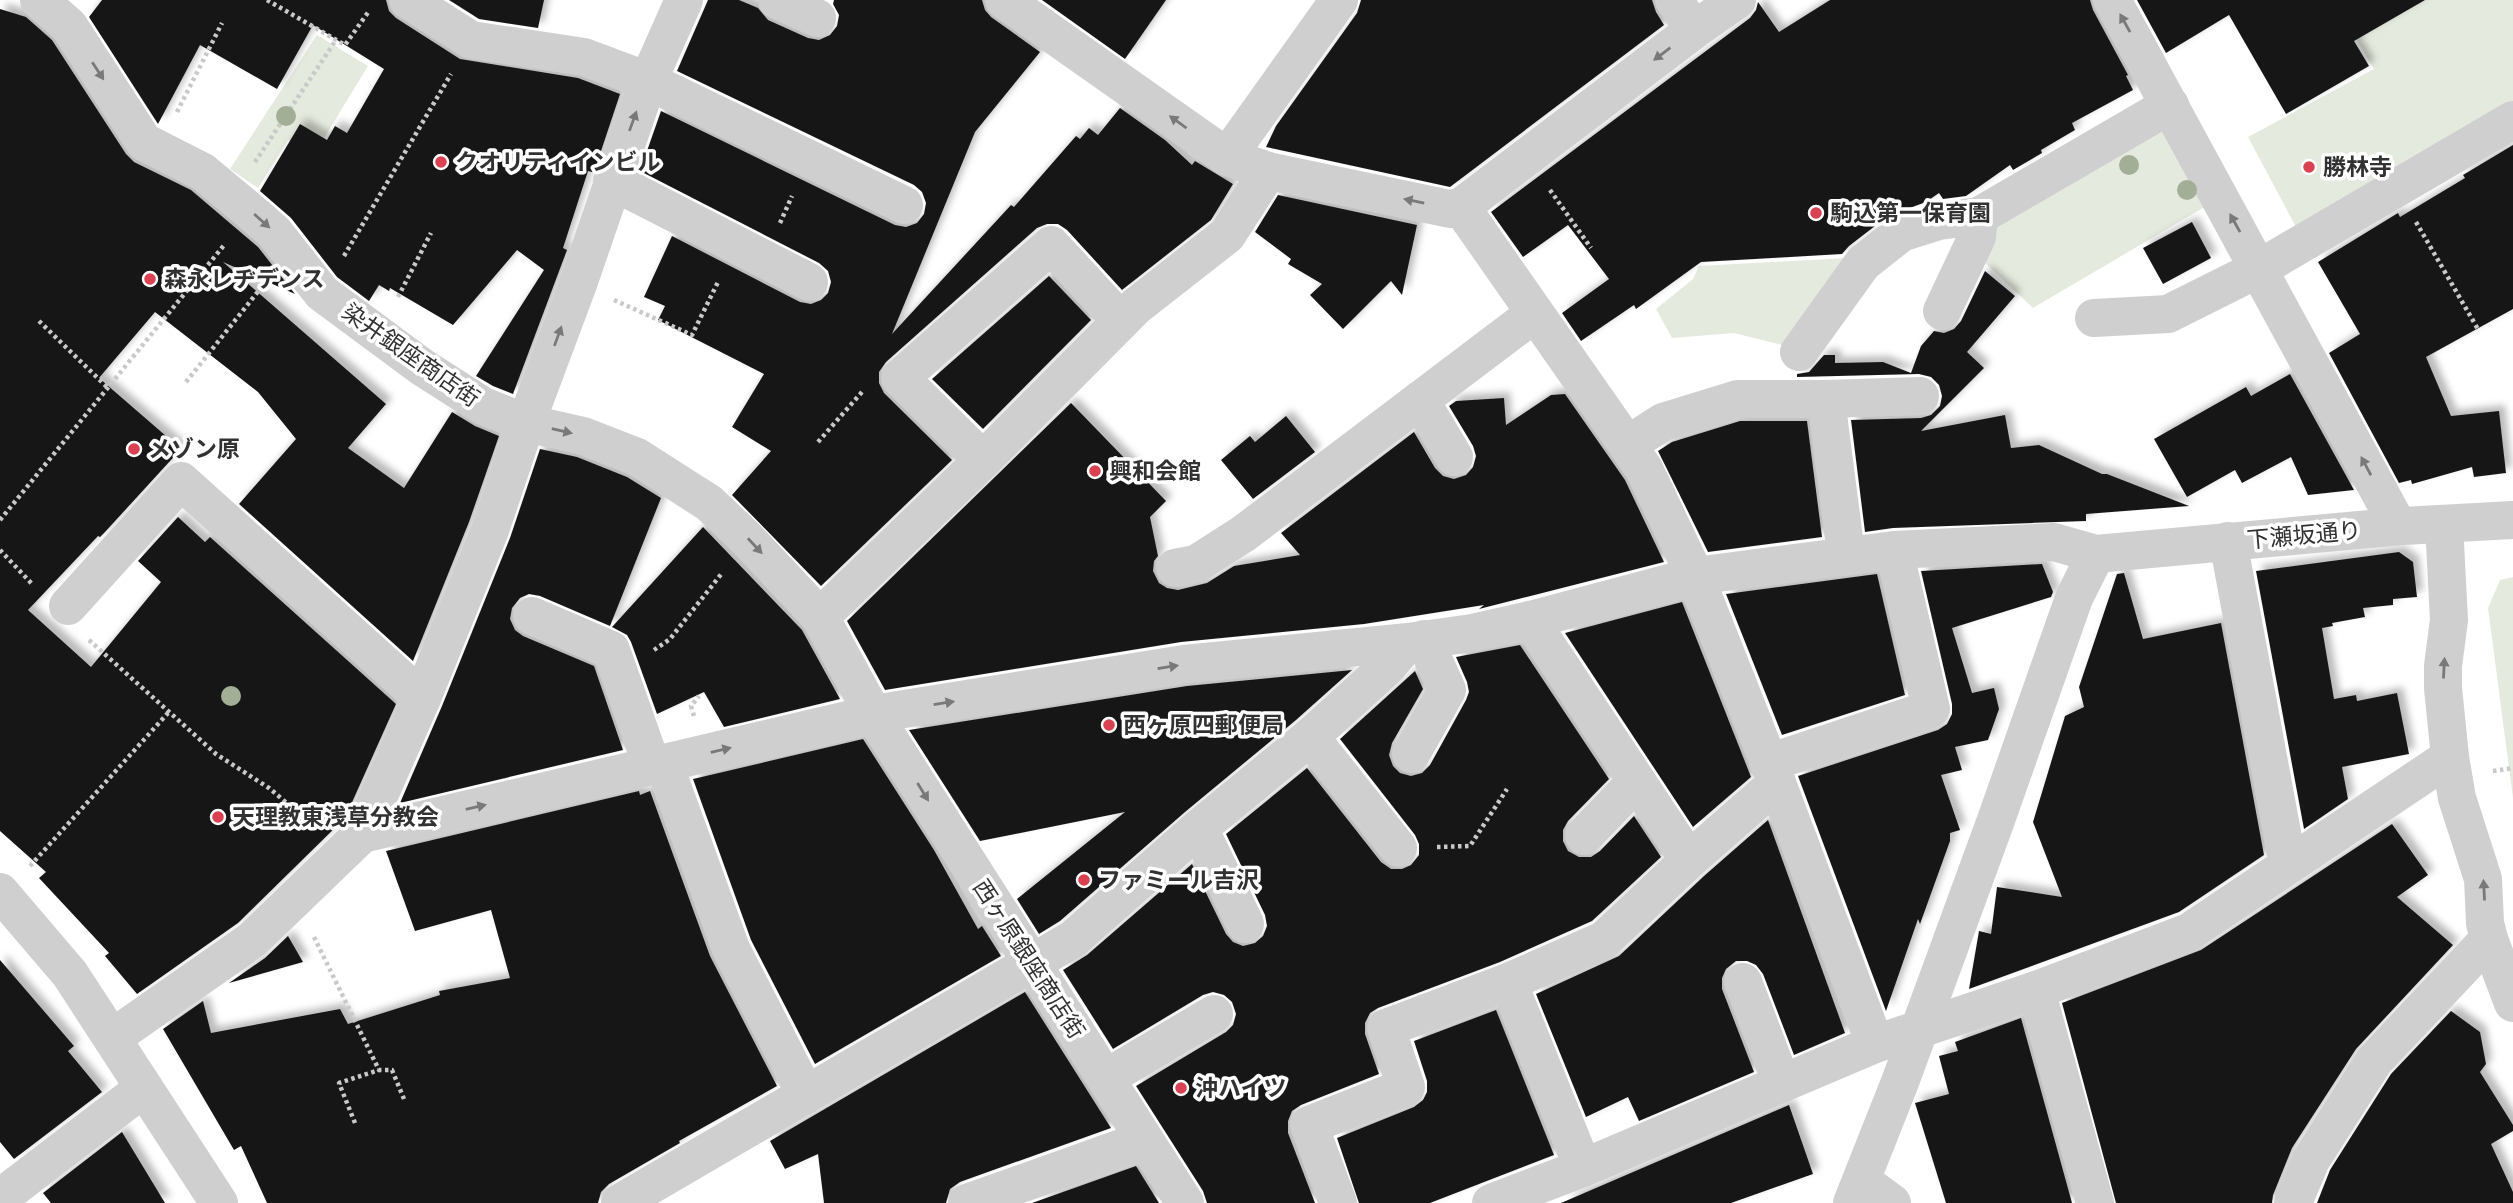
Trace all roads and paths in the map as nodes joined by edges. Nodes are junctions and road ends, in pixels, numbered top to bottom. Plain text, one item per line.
1 (39, 0) edge
2 (267, 0) edge
3 (376, 0) edge
4 (408, 0) edge
5 (684, 0) edge
6 (777, 0) edge
7 (1004, 0) edge
8 (1339, 0) edge
9 (1737, 0) edge
10 (2112, 0) edge
11 (1046, 11) edge
12 (79, 13) edge
13 (1684, 15) edge
14 (817, 18) dead end
15 (222, 23) dead end
16 (336, 40) junction
17 (471, 40) junction
18 (648, 81) junction
19 (2170, 105) junction
20 (2513, 120) edge
21 (158, 150) junction
22 (1227, 157) junction
23 (1527, 158) junction
24 (809, 159) junction
25 (1268, 171) junction
26 (612, 181) junction
27 (2397, 188) junction
28 (241, 204) junction
29 (904, 205) dead end
30 (1461, 207) junction
31 (1979, 216) junction
32 (432, 233) dead end
33 (1591, 248) dead end
34 (289, 252) junction
35 (750, 252) junction
36 (2260, 268) junction
37 (808, 282) dead end
38 (578, 284) junction
39 (322, 293) junction
40 (1942, 311) dead end
41 (1534, 314) junction
42 (2094, 318) dead end
43 (39, 321) dead end
44 (1121, 321) junction
45 (2479, 331) dead end
46 (379, 335) junction
47 (1798, 352) dead end
48 (900, 378) junction
49 (186, 382) dead end
50 (108, 388) junction
51 (1920, 396) dead end
52 (1826, 399) junction
53 (1420, 400) junction
54 (526, 423) junction
55 (818, 442) dead end
56 (1627, 445) junction
57 (1454, 457) dead end
58 (983, 460) junction
59 (0, 520) edge
60 (2513, 520) edge
61 (2444, 524) junction
62 (2398, 526) junction
63 (748, 540) junction
64 (2228, 541) junction
65 (0, 550) edge
66 (1894, 550) junction
67 (2096, 554) junction
68 (1846, 555) junction
69 (1175, 568) dead end
70 (1695, 576) junction
71 (35, 587) dead end
72 (532, 616) dead end
73 (820, 617) junction
74 (74, 619) joint
75 (1530, 620) junction
76 (1416, 640) junction
77 (647, 656) dead end
78 (422, 698) junction
79 (168, 713) junction
80 (873, 714) junction
81 (1310, 737) junction
82 (1411, 754) dead end
83 (2450, 757) junction
84 (658, 765) junction
85 (2513, 768) edge
86 (2489, 772) dead end
87 (1773, 773) junction
88 (1636, 782) junction
89 (1507, 789) dead end
90 (1199, 828) junction
91 (1584, 836) dead end
92 (353, 843) junction
93 (1398, 848) joint
94 (1689, 860) junction
95 (2288, 865) junction
96 (2, 894) edge
97 (295, 898) junction
98 (1245, 924) dead end
99 (2489, 939) junction
100 (1031, 964) junction
101 (1508, 982) junction
102 (1743, 982) dead end
103 (2036, 990) junction
104 (2513, 1003) edge
105 (1214, 1014) dead end
106 (1918, 1029) junction
107 (112, 1038) junction
108 (1875, 1044) junction
109 (379, 1070) junction
110 (1105, 1078) junction
111 (1782, 1084) junction
112 (144, 1088) junction
113 (806, 1095) junction
114 (404, 1099) dead end
115 (355, 1122) dead end
116 (1144, 1140) junction
117 (1583, 1168) junction
118 (1869, 1196) edge
119 (0, 1198) edge
120 (219, 1203) edge
121 (620, 1203) edge
122 (967, 1203) edge
123 (1185, 1203) edge
124 (1338, 1203) edge
125 (1491, 1203) edge
126 (2095, 1203) edge
127 (2293, 1203) edge

1 - 12 street, 染井銀座商店街
2 - 16 path
3 - 16 path
4 - 17 street
5 - 18 street
6 - 14 street
7 - 11 street
8 - 22 street
9 - 13 street
19 -> 10 street
22 -> 11 street
12 -> 21 street, 染井銀座商店街
13 -> 23 street
15 - 21 path
16 - 28 path
17 - 18 street
17 - 39 path
18 - 24 street
26 -> 18 street
19 - 31 street
36 -> 19 street
20 - 27 street
21 - 28 street, 染井銀座商店街
22 - 25 street
23 - 30 street
23 - 33 path
24 - 29 street
24 - 35 path
30 -> 25 street
25 - 44 street
26 - 35 street
26 - 38 street
27 - 36 street
27 - 45 path
28 -> 34 street, 染井銀座商店街
28 - 50 path
30 - 41 street
31 - 40 street
31 - 47 street
32 - 46 path
34 - 39 street, 染井銀座商店街
34 - 49 path
35 - 37 street
35 - 38 path
36 - 42 street
62 -> 36 street
54 -> 38 street
39 - 46 street, 染井銀座商店街
41 - 53 street
41 - 56 street
43 - 50 path
44 - 48 street
44 - 58 street
46 - 54 street, 染井銀座商店街
48 - 55 path
48 - 58 street
50 - 59 path
51 - 52 street
52 - 56 street
52 - 68 street
53 - 57 street
53 - 69 street
54 -> 63 street, 染井銀座商店街
54 - 78 street
56 - 70 street
58 - 73 street
60 - 61 street, 下瀬坂通り
61 - 62 street, 下瀬坂通り
83 -> 61 street
62 - 64 street, 下瀬坂通り
63 -> 73 street, 染井銀座商店街
63 - 77 path
64 - 67 street, 下瀬坂通り
64 - 95 street
65 - 71 path
66 - 67 street
66 - 68 street
66 - 87 street
67 - 106 street
68 - 70 street
70 - 75 street
70 - 87 street
72 - 84 street
73 - 80 street, 染井銀座商店街
74 - 78 street
74 - 79 path
75 - 76 street
75 - 88 street
80 -> 76 street
76 - 81 street
76 - 82 street
78 - 92 street
79 - 92 path
79 - 96 path
84 -> 80 street
80 -> 100 street, 西ヶ原銀座商店街
81 - 90 street
81 - 93 street
83 - 95 street
99 -> 83 street
92 -> 84 street
84 - 113 street
85 - 86 path
87 - 94 street
87 - 108 street
88 - 91 street
88 - 94 street
89 - 93 path
90 - 98 street
90 - 100 street
92 - 97 street
94 - 101 street
95 - 103 street
96 - 107 street
97 - 107 street
97 - 109 path
99 - 104 street
99 - 127 street
100 - 110 street, 西ヶ原銀座商店街
100 - 113 street
101 - 117 street
101 - 124 street
102 - 111 street
103 - 106 street
103 - 126 street
105 - 110 street
106 - 108 street
106 - 118 street
107 - 112 street
108 - 111 street
109 - 114 path
109 - 115 path
110 - 116 street, 西ヶ原銀座商店街
111 - 117 street
112 - 119 street
112 - 120 street
113 - 121 street
116 - 122 street
116 - 123 street, 西ヶ原銀座商店街
117 - 125 street

